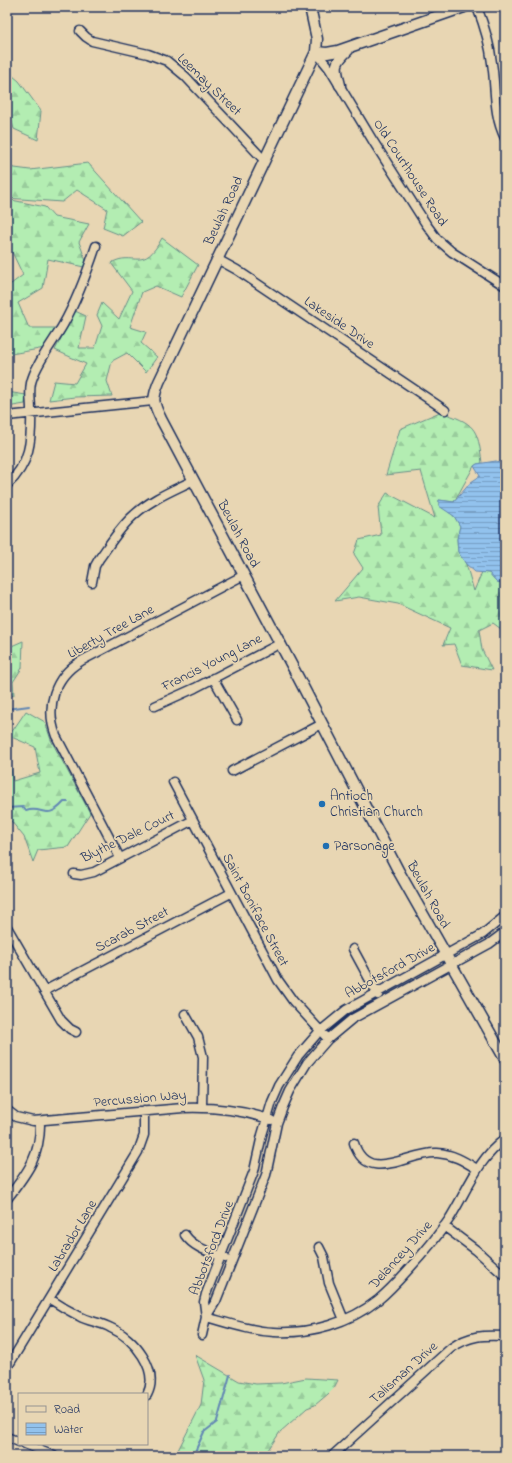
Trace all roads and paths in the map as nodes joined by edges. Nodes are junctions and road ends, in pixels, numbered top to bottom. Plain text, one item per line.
1 (310, 7) edge
2 (464, 7) edge
3 (478, 7) edge
4 (80, 31) dead end
5 (351, 47) junction
6 (316, 52) junction
7 (340, 85) junction
8 (505, 138) edge
9 (264, 160) junction
10 (96, 246) dead end
11 (217, 259) junction
12 (505, 286) edge
13 (153, 401) junction
14 (445, 410) dead end
15 (31, 413) junction
16 (7, 416) edge
17 (194, 480) junction
18 (7, 486) edge
19 (244, 575) junction
20 (92, 582) dead end
21 (281, 643) junction
22 (214, 678) junction
23 (155, 706) dead end
24 (237, 720) dead end
25 (322, 724) junction
26 (232, 771) dead end
27 (173, 782) dead end
28 (193, 820) junction
29 (120, 858) junction
30 (74, 874) dead end
31 (231, 892) junction
32 (505, 916) edge
33 (7, 927) edge
34 (505, 932) edge
35 (353, 949) dead end
36 (446, 955) junction
37 (452, 965) junction
38 (44, 991) junction
39 (376, 992) junction
40 (382, 1002) junction
41 (185, 1014) dead end
42 (320, 1031) junction
43 (76, 1032) dead end
44 (328, 1039) junction
45 (505, 1059) edge
46 (202, 1107) junction
47 (7, 1110) edge
48 (144, 1111) junction
49 (266, 1119) junction
50 (40, 1121) junction
51 (277, 1123) junction
52 (505, 1139) edge
53 (354, 1143) dead end
54 (477, 1169) junction
55 (7, 1199) edge
56 (444, 1226) junction
57 (186, 1235) dead end
58 (319, 1247) dead end
59 (220, 1257) junction
60 (231, 1261) junction
61 (505, 1276) edge
62 (50, 1299) junction
63 (206, 1317) junction
64 (344, 1320) junction
65 (202, 1335) dead end
66 (505, 1336) edge
67 (7, 1368) edge
68 (148, 1393) edge
69 (7, 1437) edge
70 (18, 1442) edge
71 (27, 1445) edge
72 (54, 1456) edge
73 (332, 1456) edge

1 - 6 main road, Beulah Road
2 - 5 main road
3 - 8 street
4 - 9 street, Leemay Street
5 - 6 main road
5 - 7 main road
6 - 7 street, Old Courthouse Road
6 - 9 main road, Beulah Road
7 - 12 street, Old Courthouse Road
9 - 11 main road, Beulah Road
10 - 15 street
11 - 13 main road, Beulah Road
11 - 14 street, Lakeside Drive
13 - 15 street
13 - 17 main road, Beulah Road
15 - 16 street
15 - 18 street
17 - 19 main road, Beulah Road
17 - 20 street
19 - 21 main road, Beulah Road
19 - 29 street, Liberty Tree Lane
21 - 22 street, Francis Young Lane
21 - 25 main road, Beulah Road
22 - 23 street, Francis Young Lane
22 - 24 street
25 - 26 street
25 - 36 main road, Beulah Road
27 - 28 street, Saint Boniface Street
28 - 29 street, Blythe Dale Court
28 - 31 street, Saint Boniface Street
29 - 30 street, Blythe Dale Court
31 - 38 street, Scarab Street
31 - 42 street, Saint Boniface Street
32 - 36 street, Abbotsford Drive
33 - 38 street
34 - 37 street, Abbotsford Drive
35 - 39 street
36 - 37 main road, Beulah Road
36 - 39 street, Abbotsford Drive
37 - 40 street, Abbotsford Drive
37 - 45 main road, Beulah Road
38 - 43 street
39 - 40 street
39 - 42 street, Abbotsford Drive
40 - 44 street, Abbotsford Drive
41 - 46 street
42 - 44 street, Saint Boniface Street
42 - 49 street, Abbotsford Drive
44 - 51 street, Abbotsford Drive
46 - 48 street, Percussion Way
46 - 49 street, Percussion Way
47 - 50 street, Percussion Way
48 - 50 street, Percussion Way
48 - 62 street, Labrador Lane
49 - 51 street, Percussion Way
49 - 59 street, Abbotsford Drive
50 - 55 street
51 - 60 street, Abbotsford Drive
52 - 54 street, Delancey Drive
53 - 54 street
54 - 56 street, Delancey Drive
56 - 61 street
56 - 64 street, Delancey Drive
57 - 59 street
58 - 64 street
59 - 60 street
59 - 63 street, Abbotsford Drive
60 - 63 street, Abbotsford Drive
62 - 67 street, Labrador Lane
62 - 68 street
63 - 64 street, Delancey Drive
63 - 65 street
66 - 73 street, Talisman Drive
69 - 70 street
71 - 72 street

